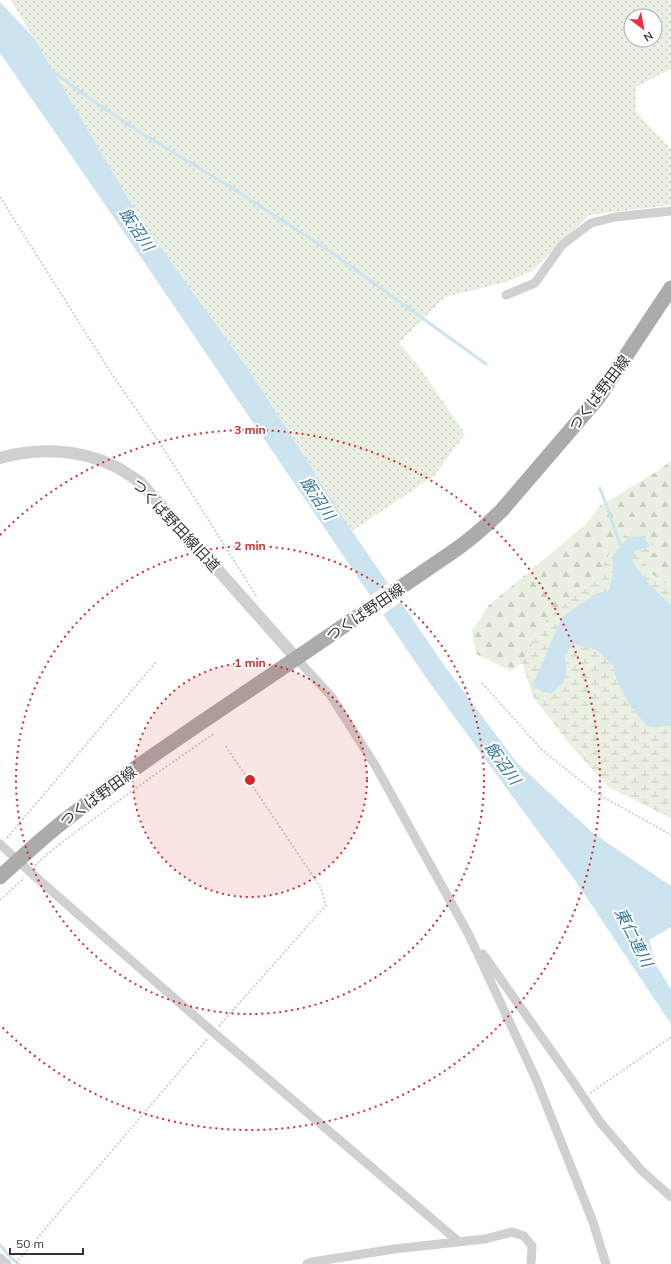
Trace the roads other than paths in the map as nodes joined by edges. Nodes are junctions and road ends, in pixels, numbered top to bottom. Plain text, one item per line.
1 (671, 211) edge
2 (671, 288) edge
3 (506, 295) dead end
4 (0, 458) edge
5 (296, 658) junction
6 (0, 845) edge
7 (0, 877) edge
8 (469, 935) junction
9 (671, 1197) edge
10 (459, 1242) junction
11 (0, 1258) edge
12 (7, 1264) edge
13 (307, 1264) edge
14 (531, 1264) edge
15 (606, 1264) edge

1 - 3 street
2 - 5 main road, つくば野田線
4 - 5 street, つくば野田線旧道
5 - 7 main road, つくば野田線, bridge
5 - 8 street
6 - 10 street
8 - 9 street
8 - 15 street
10 - 13 street
10 - 14 street
11 - 12 street

